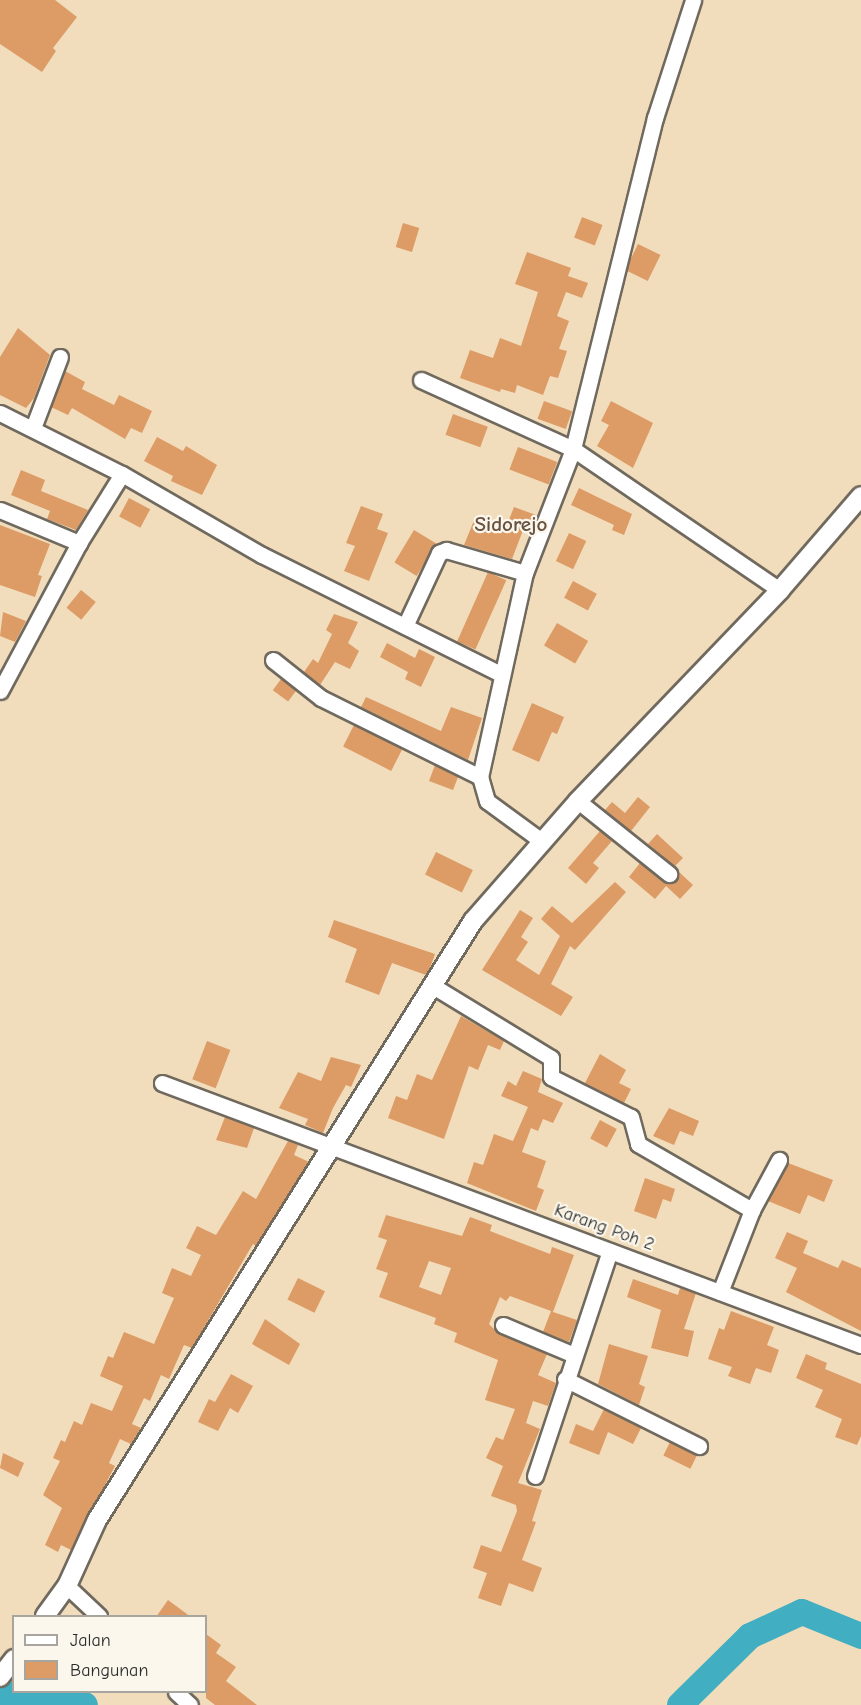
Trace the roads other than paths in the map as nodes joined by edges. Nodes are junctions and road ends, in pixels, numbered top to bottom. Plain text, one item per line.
1 (693, 0) edge
2 (60, 357) dead end
3 (421, 380) dead end
4 (0, 413) edge
5 (33, 428) junction
6 (573, 449) junction
7 (122, 474) junction
8 (861, 496) edge
9 (0, 510) edge
10 (79, 543) junction
11 (525, 573) junction
12 (780, 590) junction
13 (405, 626) junction
14 (273, 660) dead end
15 (501, 674) junction
16 (0, 691) edge
17 (480, 777) junction
18 (578, 801) junction
19 (543, 842) junction
20 (669, 874) dead end
21 (433, 986) junction
22 (162, 1083) dead end
23 (332, 1150) junction
24 (779, 1160) dead end
25 (752, 1210) junction
26 (610, 1251) junction
27 (720, 1293) junction
28 (503, 1325) dead end
29 (861, 1345) edge
30 (574, 1355) junction
31 (565, 1379) junction
32 (699, 1446) dead end
33 (535, 1476) dead end
34 (67, 1586) junction
35 (46, 1615) edge
36 (97, 1615) edge
37 (12, 1662) edge
38 (0, 1677) edge
39 (177, 1693) edge
40 (190, 1705) edge

1 - 6 street
2 - 5 street
3 - 6 street
4 - 5 street
5 - 7 street
6 - 11 street
6 - 12 street
7 - 10 street
7 - 13 street
8 - 12 main road
9 - 10 street
10 - 16 street
11 - 13 street
11 - 15 street
12 - 18 main road
13 - 15 street
14 - 17 street
15 - 17 street
17 - 19 street
18 - 19 main road
18 - 20 street
19 - 21 main road
21 - 23 main road
21 - 25 street
22 - 23 street, Karang Poh 2
23 - 26 street, Karang Poh 2
23 - 34 main road
24 - 25 street
25 - 27 street
26 - 27 street, Karang Poh 2
26 - 30 street
27 - 29 street, Karang Poh 2
28 - 30 street
30 - 31 street
31 - 32 street
31 - 33 street
34 - 35 main road
34 - 36 street
37 - 38 main road
39 - 40 street

